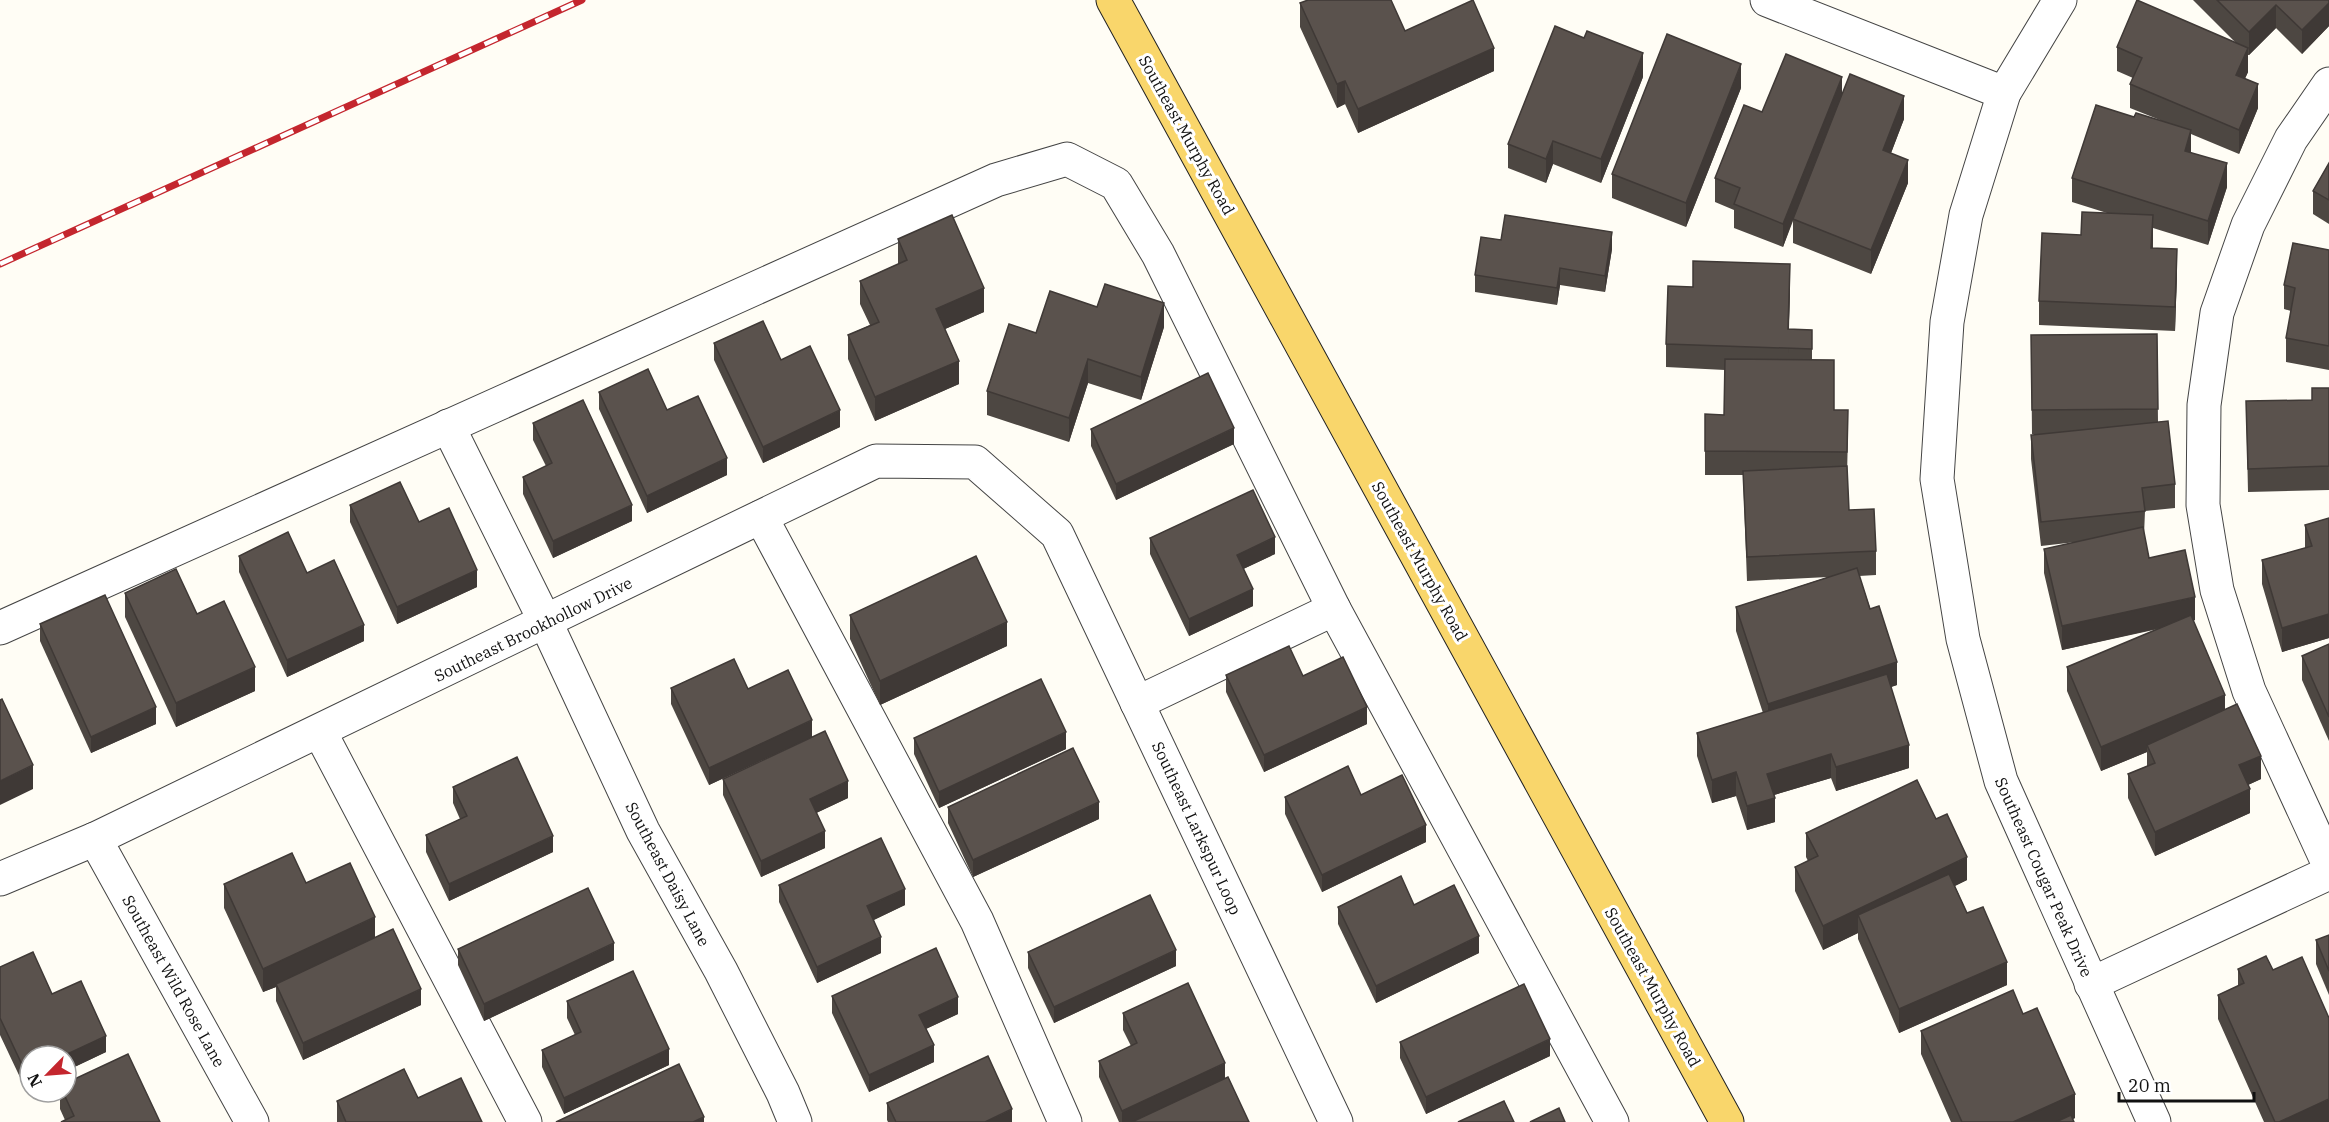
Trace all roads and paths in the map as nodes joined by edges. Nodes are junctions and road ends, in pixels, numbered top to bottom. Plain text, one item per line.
1 (1113, 0) edge
2 (1767, 0) edge
3 (2060, 0) edge
4 (2329, 84) edge
5 (2004, 93) junction
6 (448, 426) junction
7 (761, 518) junction
8 (1057, 534) joint
9 (1334, 609) junction
10 (546, 623) junction
11 (0, 628) edge
12 (1137, 704) junction
13 (320, 732) junction
14 (95, 839) junction
15 (2329, 866) edge
16 (2329, 873) edge
17 (0, 879) edge
18 (2091, 984) junction
19 (252, 1122) edge
20 (525, 1122) edge
21 (795, 1122) edge
22 (1065, 1122) edge
23 (1336, 1122) edge
24 (1612, 1122) edge
25 (1727, 1122) edge
26 (2154, 1122) edge

1 - 25 main road, Southeast Murphy Road
2 - 5 street
3 - 5 street, Southeast Cougar Peak Drive
4 - 15 street
5 - 18 street, Southeast Cougar Peak Drive
6 - 9 street
6 - 10 street, Southeast Daisy Lane
6 - 11 street
7 - 8 street, Southeast Brookhollow Drive
7 - 10 street, Southeast Brookhollow Drive
7 - 22 street
8 - 12 street, Southeast Larkspur Loop
9 - 12 street
9 - 24 street
10 - 13 street, Southeast Brookhollow Drive
10 - 21 street, Southeast Daisy Lane
12 - 23 street, Southeast Larkspur Loop
13 - 14 street, Southeast Brookhollow Drive
13 - 20 street
14 - 17 street, Southeast Brookhollow Drive
14 - 19 street, Southeast Wild Rose Lane
16 - 18 street
18 - 26 street, Southeast Cougar Peak Drive

